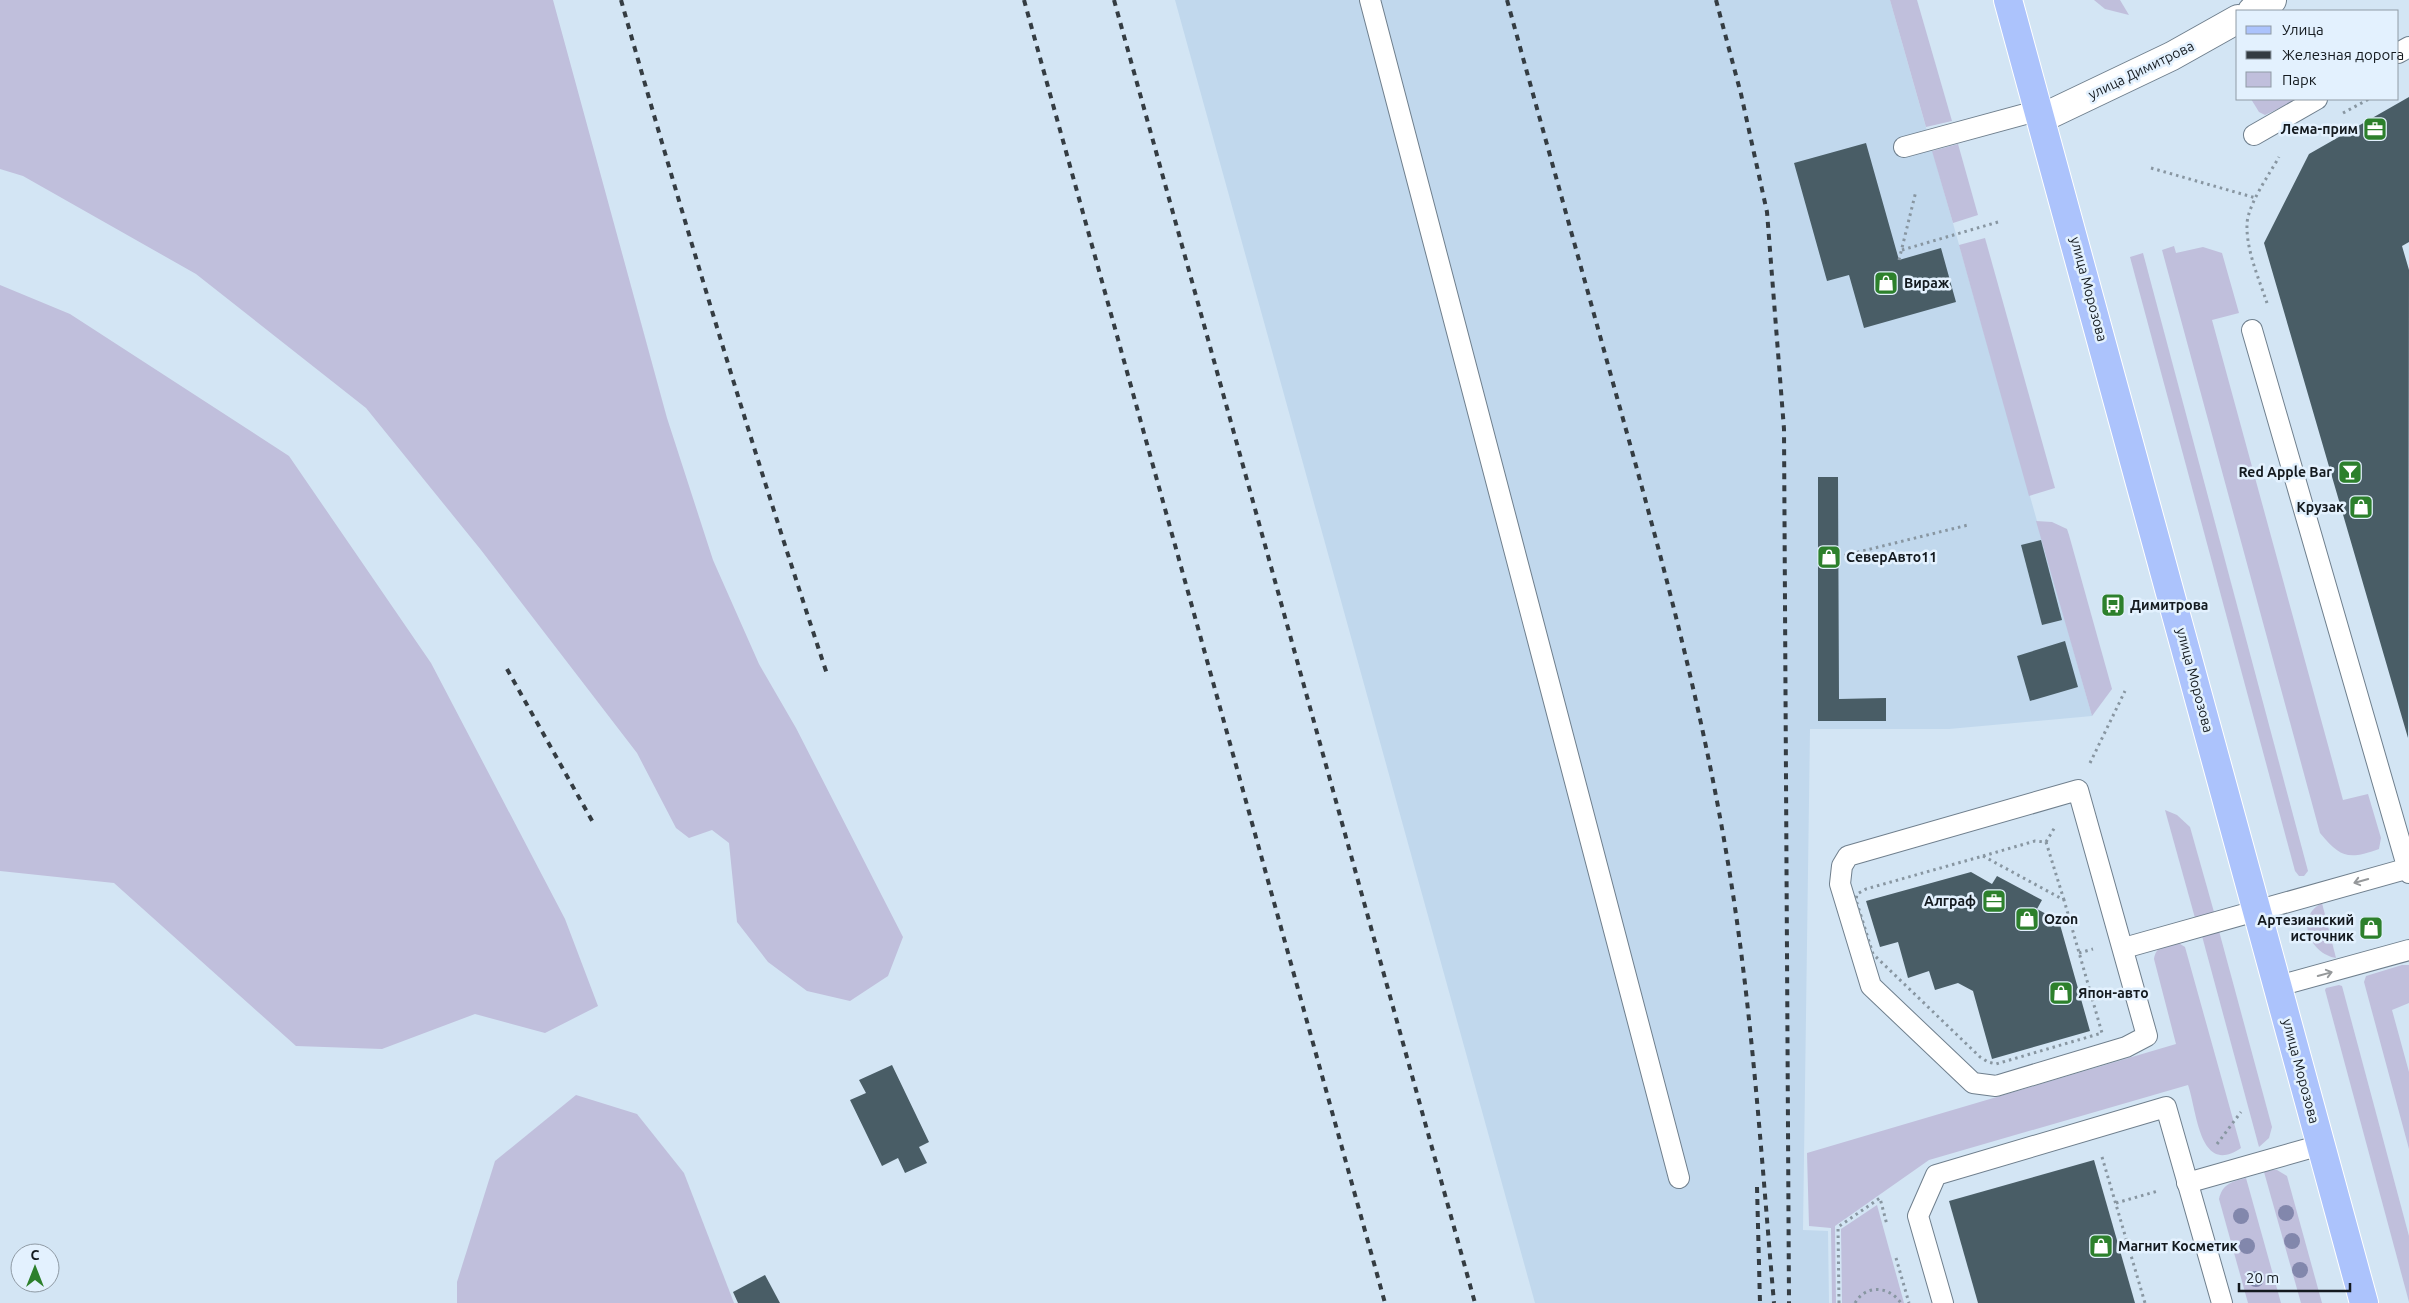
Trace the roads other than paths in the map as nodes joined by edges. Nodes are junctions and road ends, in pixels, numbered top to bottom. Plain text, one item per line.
1 (1370, 0) edge
2 (2008, 0) edge
3 (2272, 0) edge
4 (2254, 10) edge
5 (2236, 21) edge
6 (2316, 100) edge
7 (2041, 114) junction
8 (2254, 135) dead end
9 (1904, 147) dead end
10 (2252, 330) dead end
11 (2408, 870) edge
12 (2257, 911) junction
13 (2124, 948) junction
14 (2409, 950) edge
15 (2278, 986) junction
16 (2321, 1145) junction
17 (1679, 1178) dead end
18 (2187, 1183) junction
19 (1943, 1303) edge
20 (2222, 1303) edge
21 (2364, 1303) edge

1 - 17 lane
2 - 7 main road, улица Морозова
3 - 4 street
5 - 7 street, улица Димитрова
6 - 8 lane
7 - 9 lane
7 - 12 main road, улица Морозова
10 - 11 lane
11 -> 12 lane
12 - 13 lane
12 - 15 main road, улица Морозова
13 - 13 lane
15 -> 14 lane
15 - 16 main road, улица Морозова
16 - 18 lane
16 - 21 main road, улица Морозова
18 - 19 lane
18 - 20 lane

